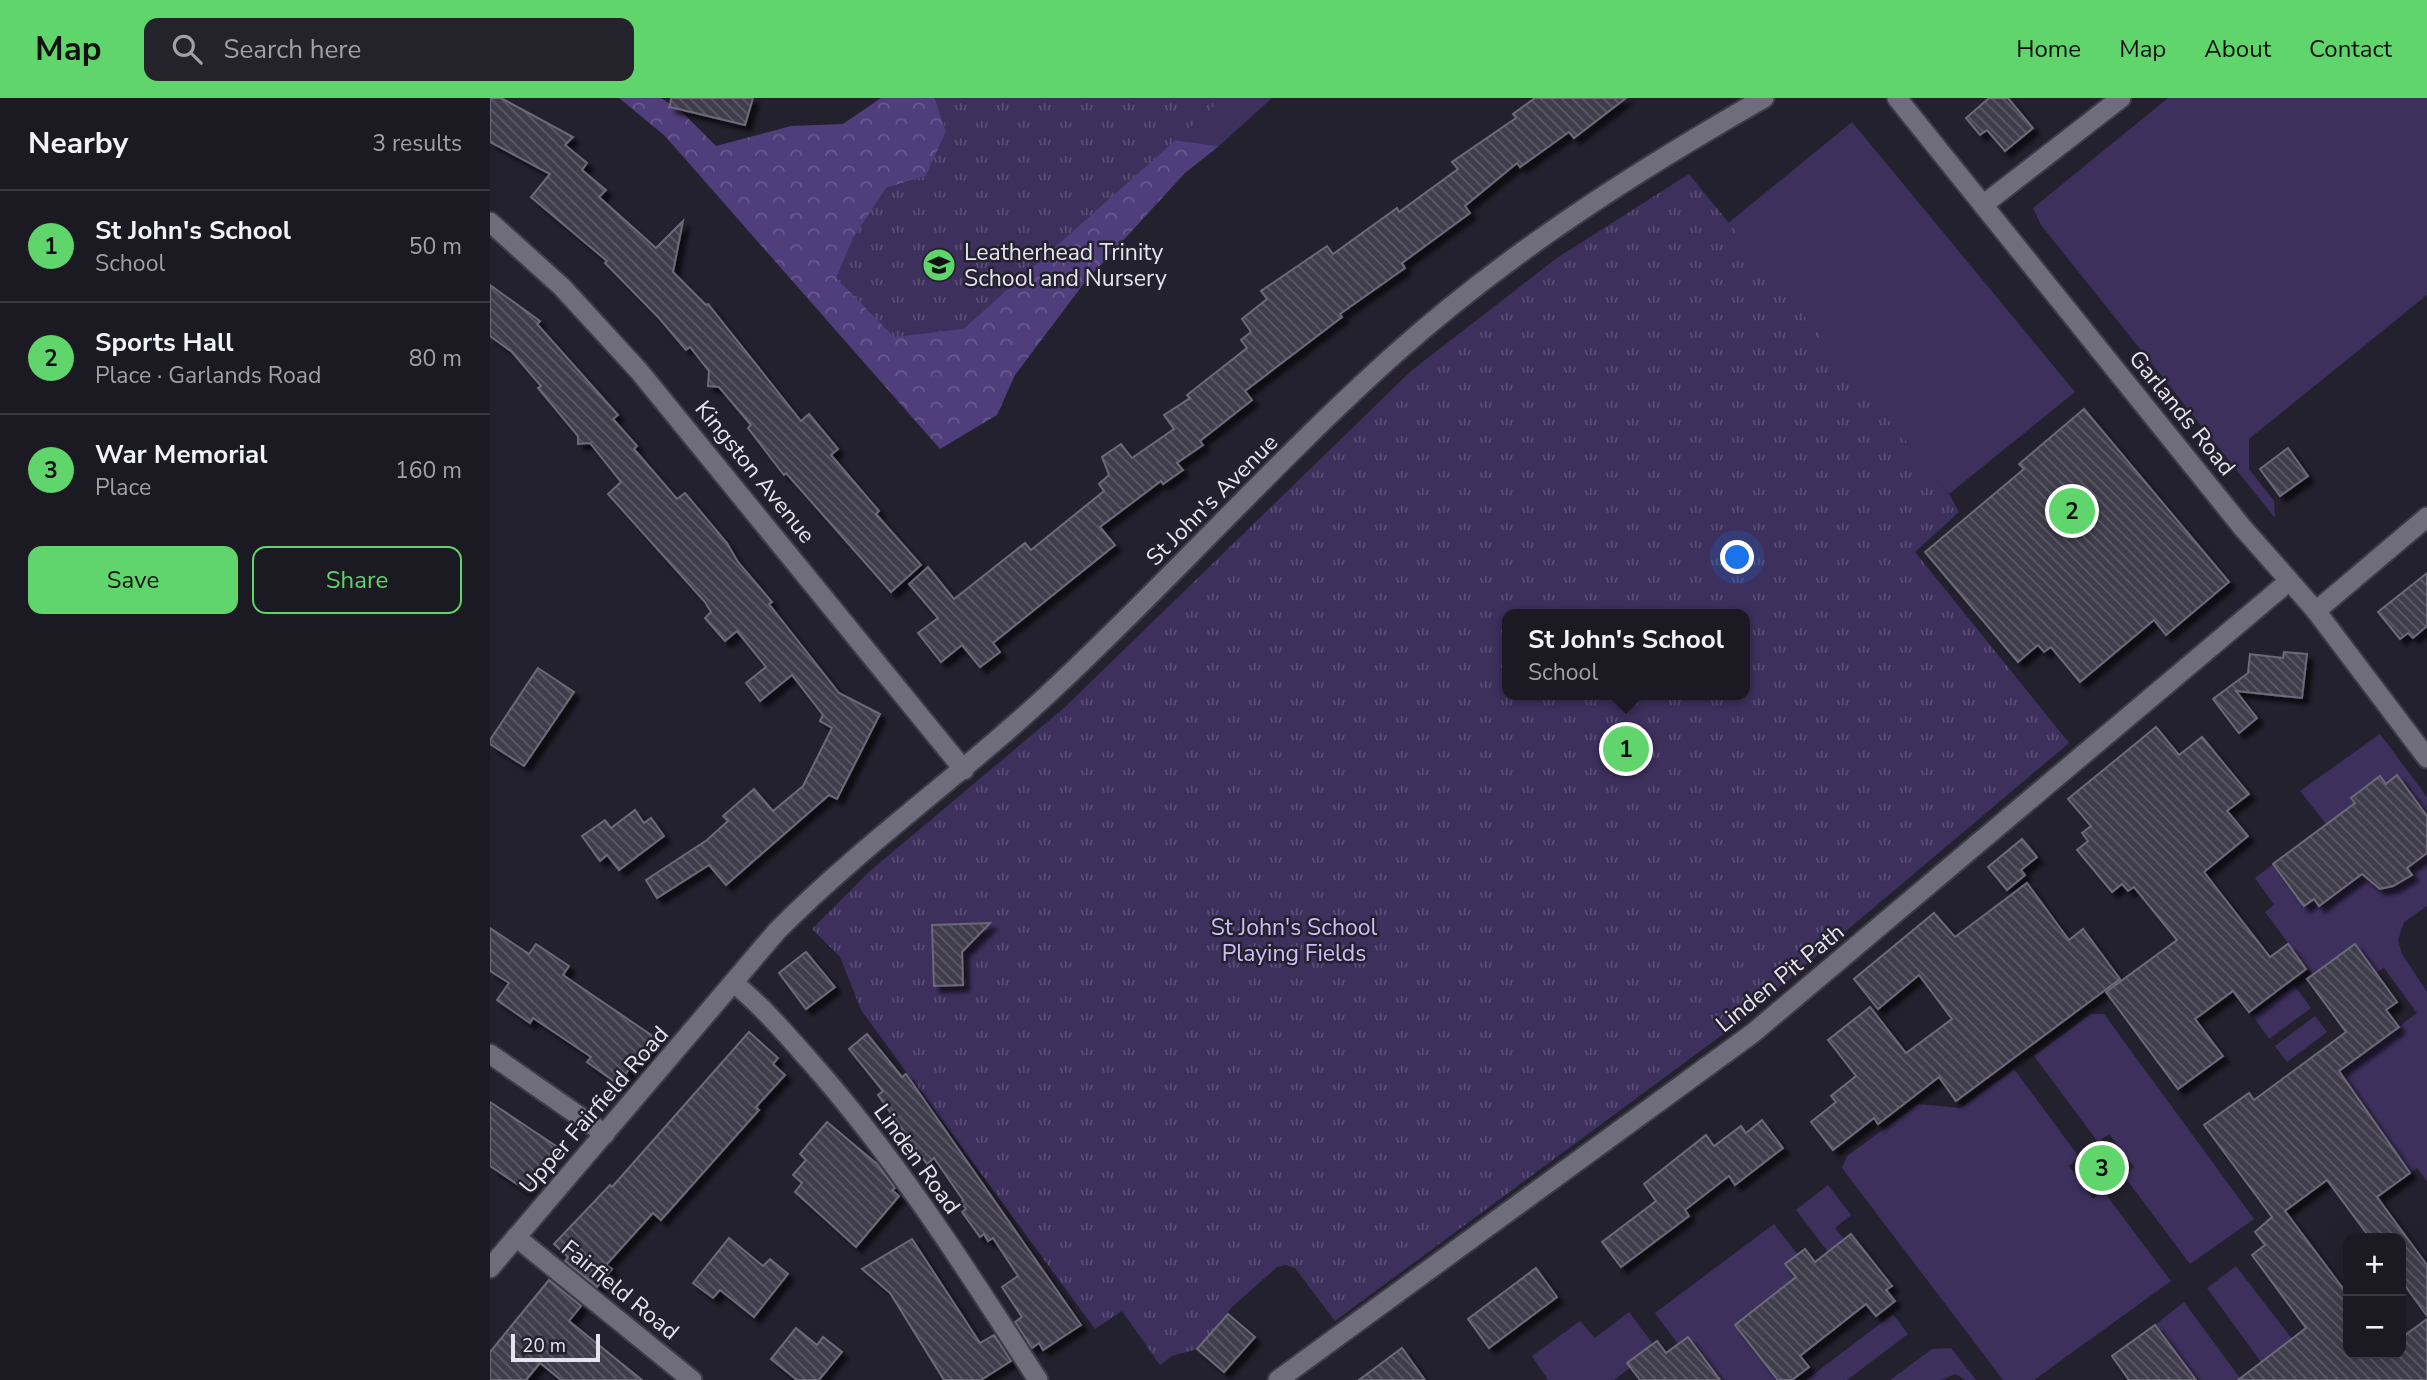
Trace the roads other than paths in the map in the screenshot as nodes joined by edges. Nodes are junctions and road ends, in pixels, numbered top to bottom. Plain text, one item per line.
1 (1764, 98) edge
2 (1897, 98) edge
3 (2120, 98) edge
4 (1983, 205) junction
5 (490, 222) edge
6 (2427, 517) edge
7 (2288, 582) junction
8 (2316, 611) junction
9 (2427, 758) edge
10 (964, 770) junction
11 (734, 984) junction
12 (490, 1054) edge
13 (605, 1134) junction
14 (516, 1237) junction
15 (490, 1268) edge
16 (692, 1380) edge
17 (1038, 1380) edge
18 (1278, 1380) edge

1 - 10 street, St John's Avenue
2 - 4 street, Garlands Road
3 - 4 street
4 - 7 street, Garlands Road
5 - 10 street, Kingston Avenue
6 - 8 street
7 - 8 street, Garlands Road
7 - 18 street, Linden Pit Path
8 - 9 street, Garlands Road
10 - 11 street, St John's Avenue
11 - 13 street, Upper Fairfield Road
11 - 17 street, Linden Road
12 - 13 street
13 - 14 street, Upper Fairfield Road
14 - 15 street, Upper Fairfield Road
14 - 16 street, Fairfield Road

